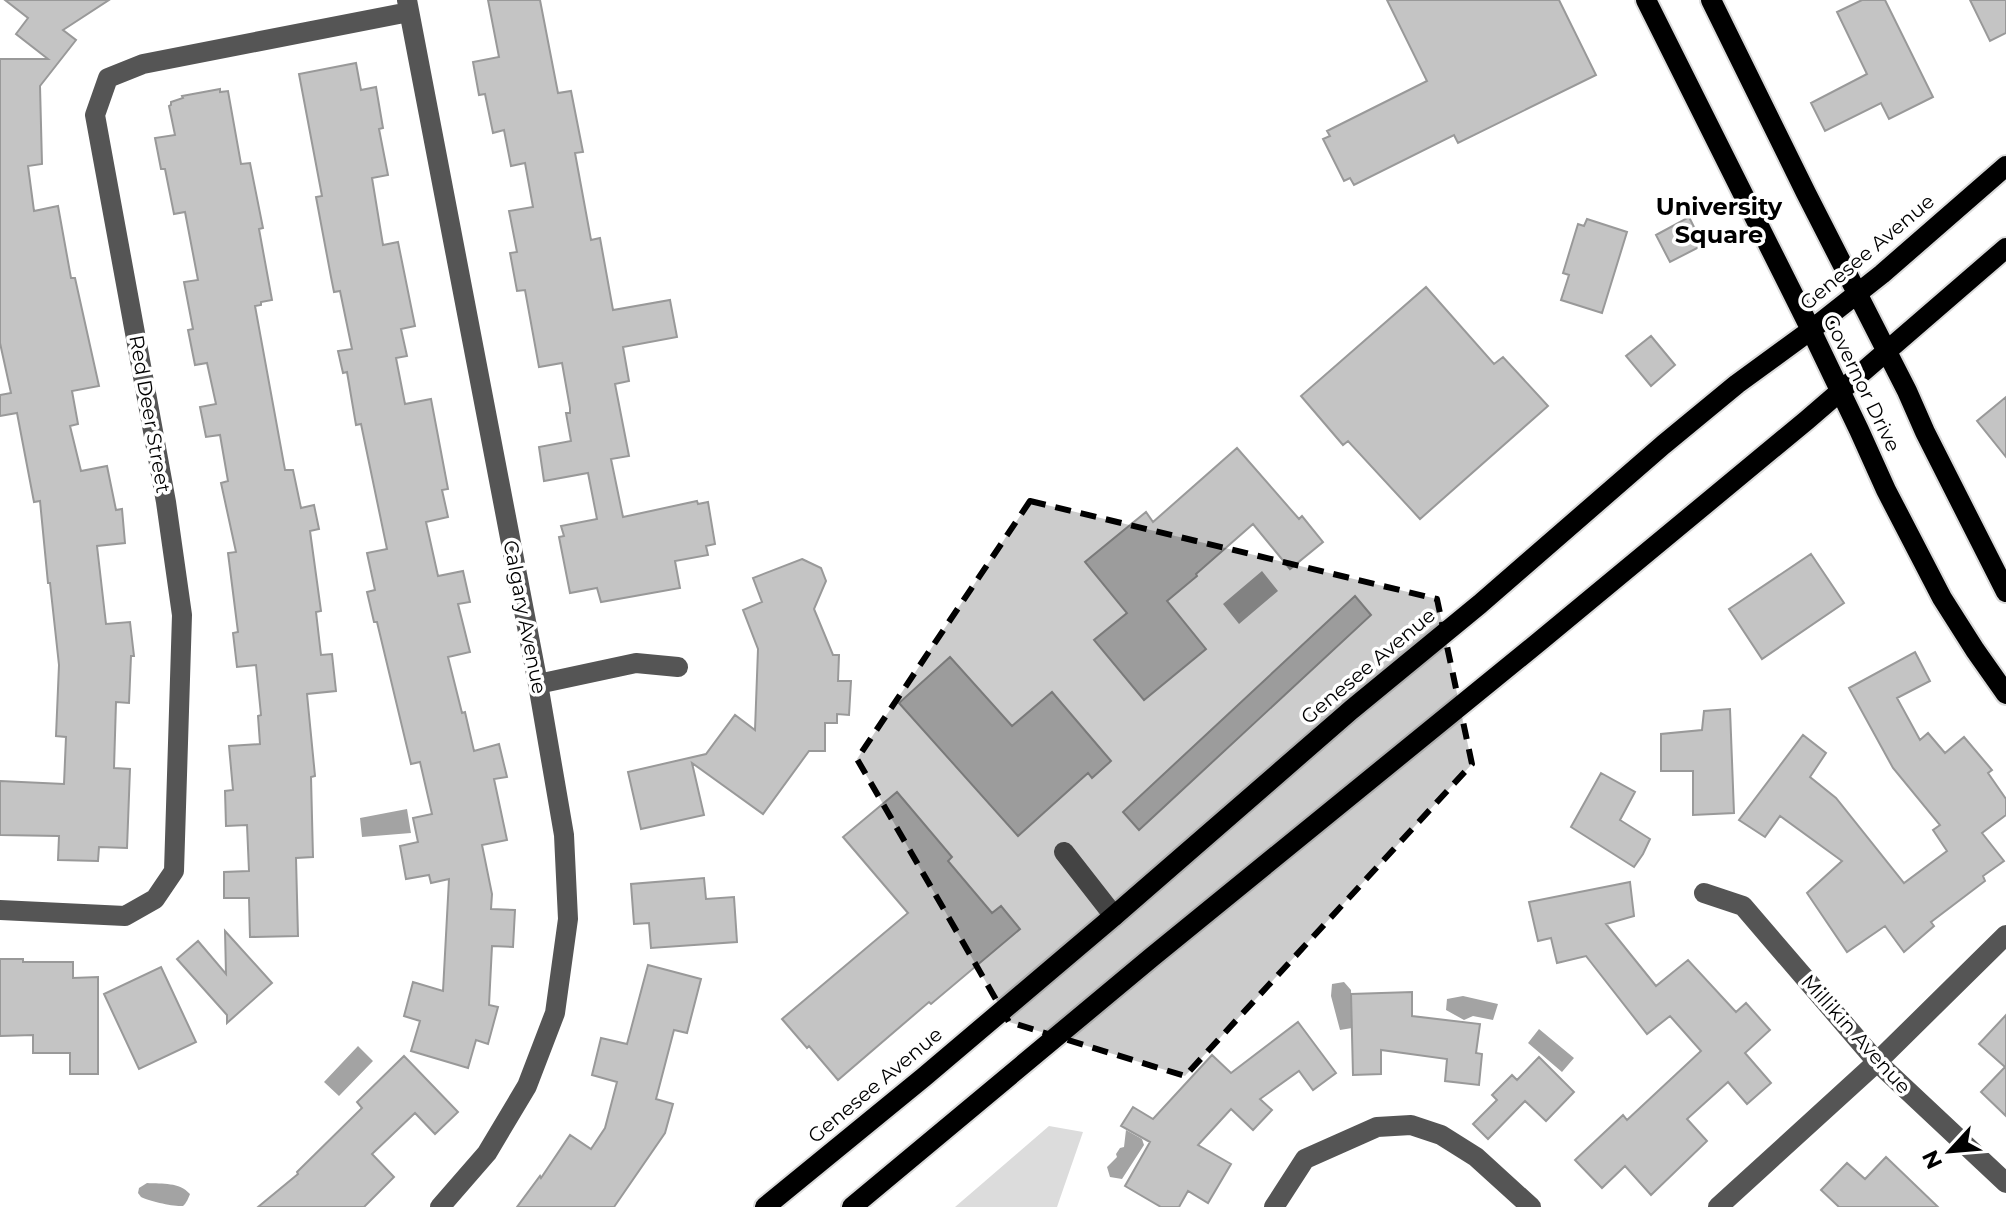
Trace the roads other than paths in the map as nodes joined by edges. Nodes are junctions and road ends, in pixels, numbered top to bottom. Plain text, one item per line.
1 (1646, 0) edge
2 (1711, 0) edge
3 (408, 6) edge
4 (2006, 166) edge
5 (2006, 248) edge
6 (1857, 293) junction
7 (1811, 330) junction
8 (1886, 352) junction
9 (1839, 391) junction
10 (2006, 592) edge
11 (678, 667) dead end
12 (538, 684) junction
13 (2006, 694) edge
14 (1064, 852) dead end
15 (1704, 893) dead end
16 (0, 910) edge
17 (1114, 916) junction
18 (2006, 935) edge
19 (1877, 1062) junction
20 (2006, 1183) edge
21 (440, 1207) edge
22 (765, 1207) edge
23 (852, 1207) edge
24 (1274, 1207) edge
25 (1531, 1207) edge
26 (1718, 1207) edge

1 - 7 main road, Governor Drive
2 - 6 main road, Governor Drive
3 - 12 street, Calgary Avenue
3 - 16 street, Red Deer Street
4 - 6 main road, Genesee Avenue
5 - 8 main road
6 - 7 main road, Genesee Avenue
6 - 8 main road, Governor Drive
7 - 9 main road, Governor Drive
7 - 17 main road, Genesee Avenue
8 - 9 main road
8 - 10 main road, Governor Drive
9 - 13 main road, Governor Drive
9 - 23 main road
11 - 12 street
12 - 21 street, Calgary Avenue
14 - 17 street
15 - 19 street, Millikin Avenue
17 - 22 main road, Genesee Avenue
18 - 19 street
19 - 20 street, Millikin Avenue
19 - 26 street
24 - 25 street

